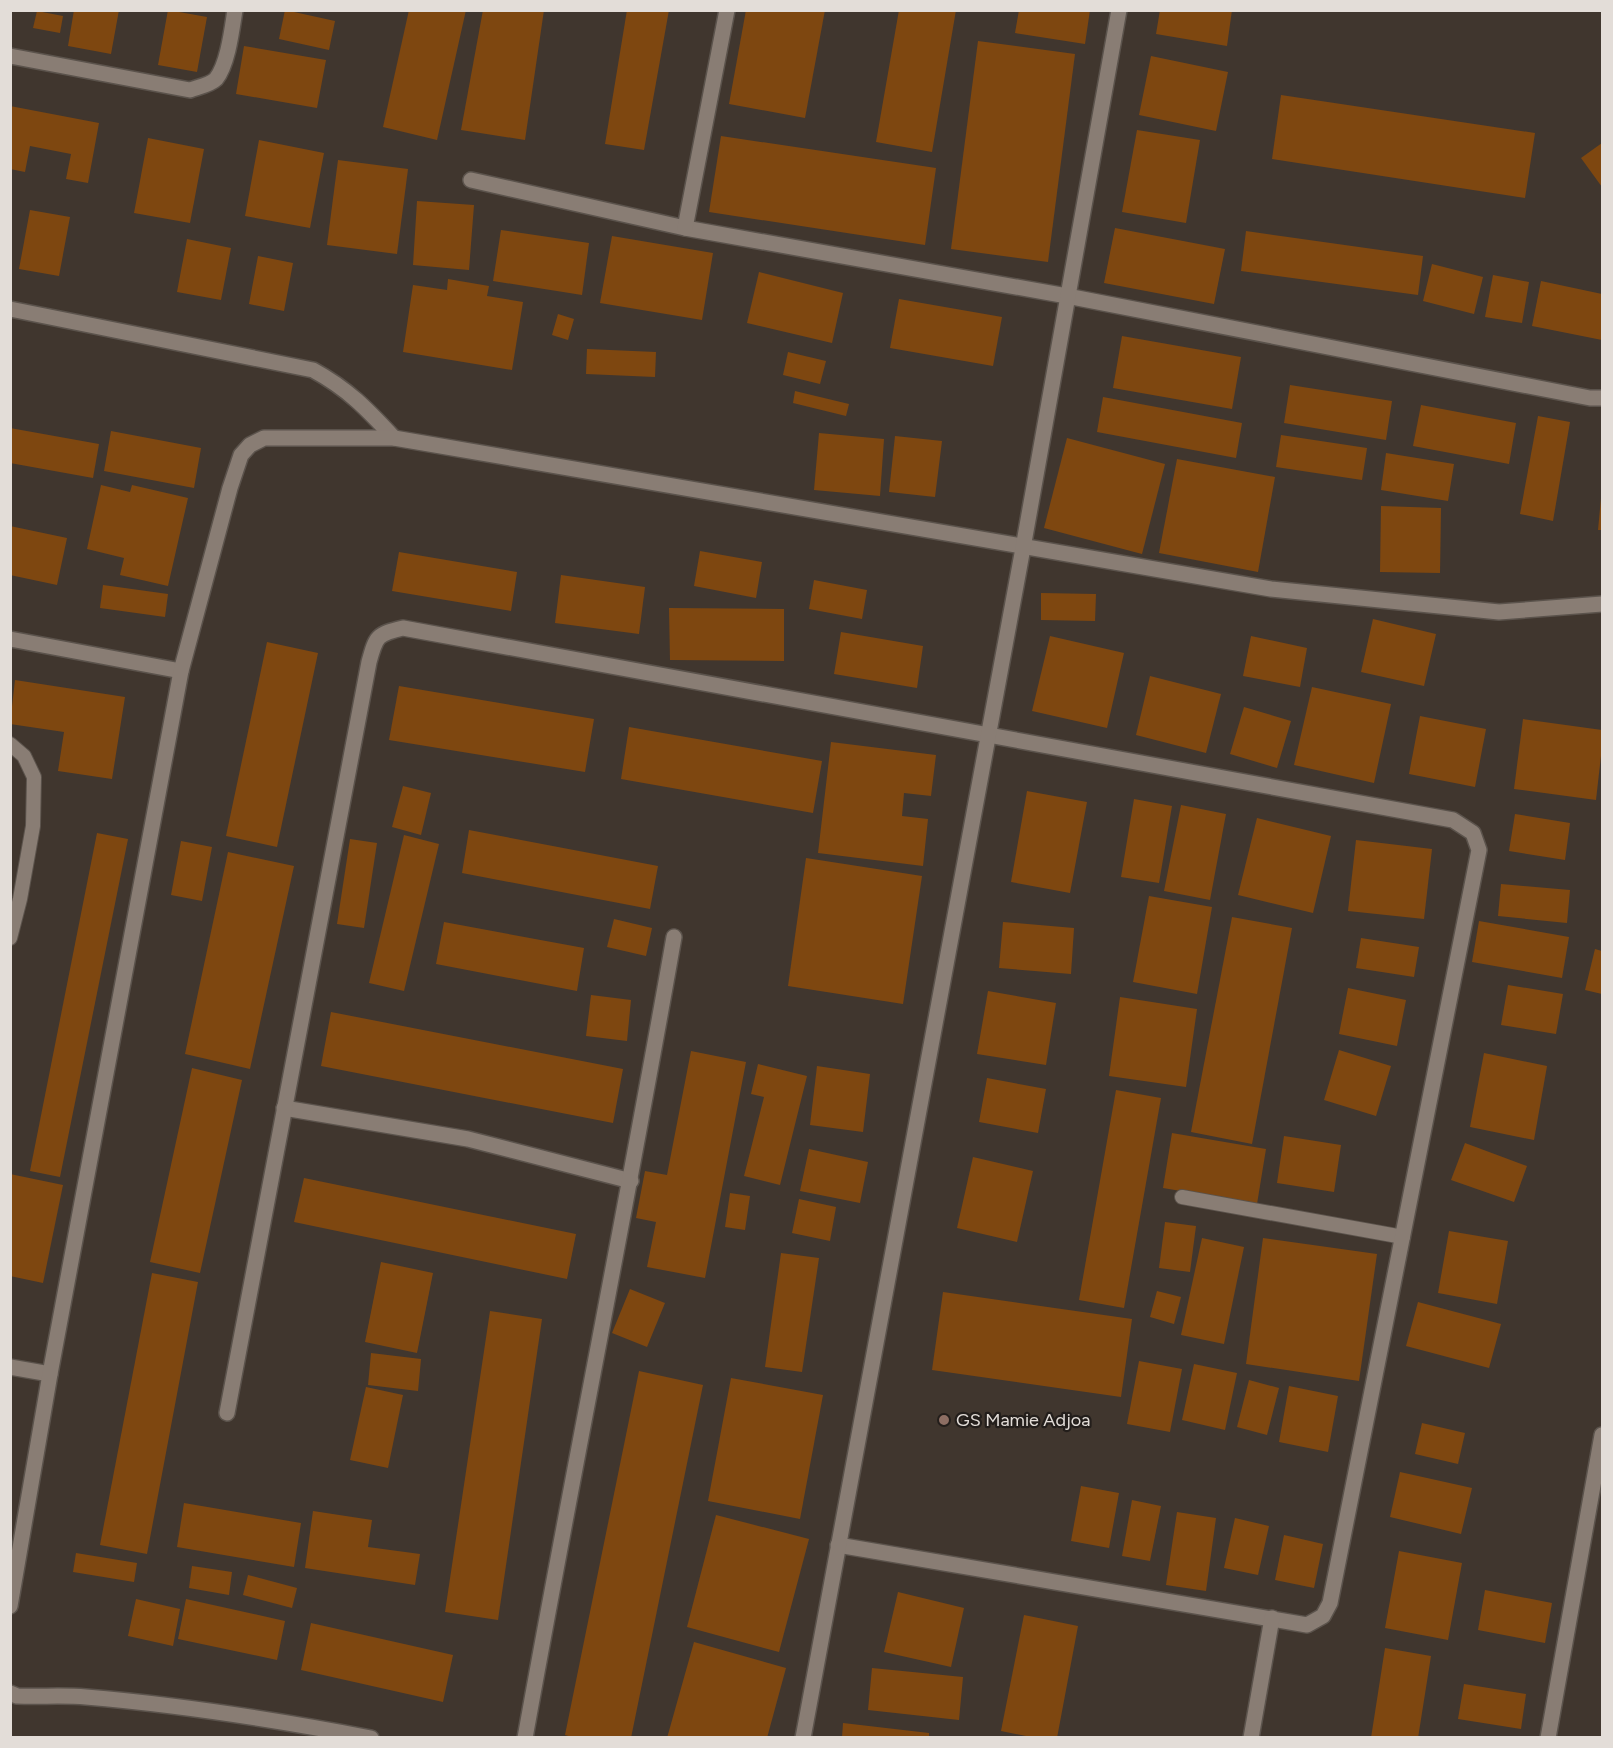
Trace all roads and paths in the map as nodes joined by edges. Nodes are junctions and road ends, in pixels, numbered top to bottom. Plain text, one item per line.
1 (235, 10) edge
2 (727, 10) edge
3 (1119, 10) edge
4 (10, 56) edge
5 (471, 180) dead end
6 (685, 228) junction
7 (1067, 296) junction
8 (10, 309) edge
9 (1602, 398) edge
10 (394, 438) junction
11 (1023, 548) junction
12 (1602, 604) edge
13 (10, 639) edge
14 (181, 671) junction
15 (987, 734) junction
16 (10, 744) edge
17 (674, 937) dead end
18 (10, 938) edge
19 (284, 1108) junction
20 (631, 1181) junction
21 (1182, 1197) dead end
22 (1403, 1237) junction
23 (10, 1367) edge
24 (50, 1374) junction
25 (227, 1413) dead end
26 (1602, 1435) edge
27 (837, 1545) junction
28 (10, 1606) edge
29 (1272, 1618) junction
30 (10, 1693) edge
31 (312, 1732) edge
32 (371, 1737) edge
33 (525, 1737) edge
34 (803, 1737) edge
35 (1251, 1737) edge
36 (1548, 1737) edge

1 - 4 street
2 - 6 street
3 - 7 street
5 - 6 street
6 - 7 street
7 - 9 street
7 - 11 street
8 - 10 street
10 - 11 street
10 - 14 street
11 - 12 street
11 - 15 street
13 - 14 street
14 - 24 street
15 - 19 street
15 - 22 street
15 - 27 street
16 - 18 lane
17 - 20 street
19 - 20 street
19 - 25 street
20 - 33 street
21 - 22 lane
22 - 29 street
23 - 24 street
24 - 28 street
26 - 36 street
27 - 29 street
27 - 34 street
29 - 35 street
30 - 31 street
31 - 32 street

